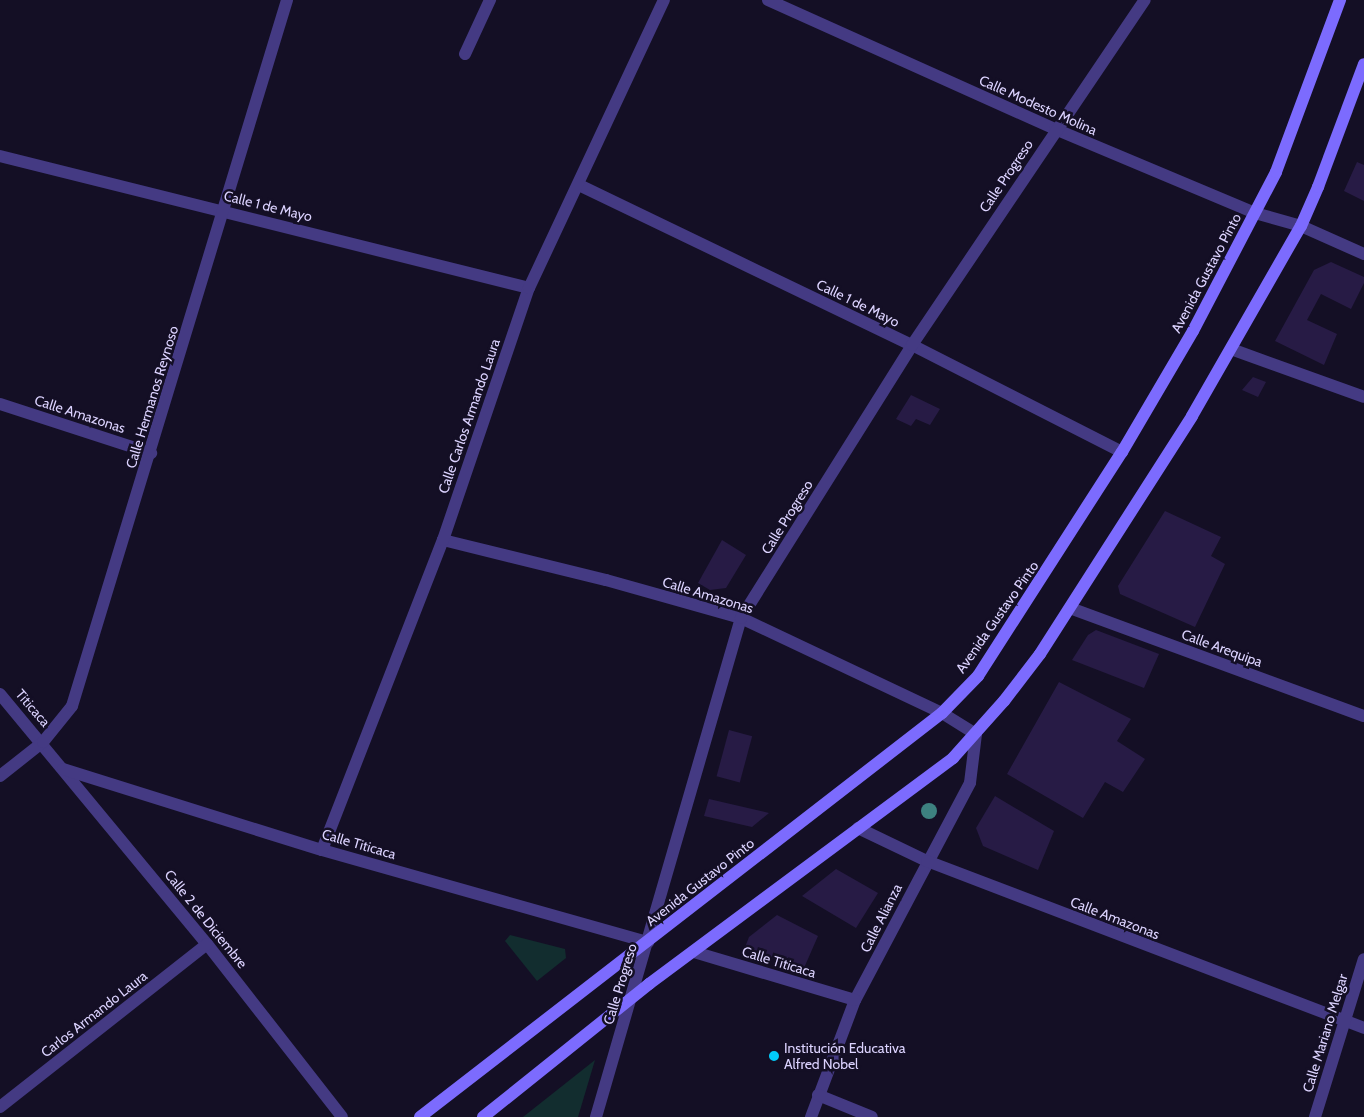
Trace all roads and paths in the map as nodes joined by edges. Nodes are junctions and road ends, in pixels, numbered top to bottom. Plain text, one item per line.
1 (287, 0) edge
2 (490, 0) edge
3 (664, 0) edge
4 (768, 0) edge
5 (1145, 0) edge
6 (1340, 0) edge
7 (465, 54) dead end
8 (1364, 64) edge
9 (1055, 129) junction
10 (0, 156) edge
11 (579, 185) junction
12 (223, 210) junction
13 (1256, 213) junction
14 (1300, 226) junction
15 (1364, 254) edge
16 (529, 288) junction
17 (912, 345) junction
18 (1231, 349) junction
19 (1364, 397) edge
20 (0, 404) edge
21 (1122, 452) junction
22 (151, 453) junction
23 (443, 540) junction
24 (1070, 608) junction
25 (742, 618) junction
26 (0, 694) edge
27 (942, 712) junction
28 (1364, 716) edge
29 (976, 734) junction
30 (43, 742) junction
31 (64, 769) junction
32 (0, 776) edge
33 (858, 828) junction
34 (322, 850) junction
35 (927, 861) junction
36 (648, 942) junction
37 (207, 944) junction
38 (694, 952) junction
39 (1364, 959) edge
40 (856, 1000) junction
41 (629, 1001) junction
42 (1343, 1022) junction
43 (1364, 1028) edge
44 (818, 1095) junction
45 (0, 1107) edge
46 (342, 1117) edge
47 (420, 1117) edge
48 (484, 1117) edge
49 (596, 1117) edge
50 (811, 1117) edge
51 (872, 1117) edge
52 (1315, 1117) edge

1 - 12 street, Calle Hermanos Reynoso
2 - 7 street
3 - 11 street, Calle Carlos Armando Laura
4 - 9 street, Calle Modesto Molina
5 - 9 street, Calle Progreso
6 - 13 main road, Avenida Gustavo Pinto
8 - 14 main road
9 - 13 street, Calle Modesto Molina
9 - 17 street, Calle Progreso
10 - 12 street, Calle 1 de Mayo
11 - 16 street, Calle Carlos Armando Laura
11 - 17 street, Calle 1 de Mayo
12 - 16 street, Calle 1 de Mayo
12 - 22 street, Calle Hermanos Reynoso
13 - 14 street, Calle Modesto Molina
13 - 21 main road, Avenida Gustavo Pinto
14 - 15 street, Calle Modesto Molina
14 - 18 main road
16 - 23 street, Calle Carlos Armando Laura
17 - 21 street, Calle 1 de Mayo
17 - 25 street, Calle Progreso
18 - 19 street
18 - 24 main road
20 - 22 street, Calle Amazonas
21 - 27 main road, Avenida Gustavo Pinto
22 - 30 street, Calle Hermanos Reynoso
23 - 25 street, Calle Amazonas
23 - 34 street, Calle Carlos Armando Laura
24 - 28 street, Calle Arequipa
24 - 29 main road
25 - 27 street, Calle Amazonas
25 - 36 street, Calle Progreso
26 - 30 street, Titicaca
27 - 29 street, Calle Amazonas
27 - 36 main road, Avenida Gustavo Pinto
29 - 33 main road
29 - 35 street, Calle Alianza
30 - 31 street, Calle 2 de Diciembre
30 - 32 street, Calle Hermanos Reynoso
31 - 34 street, Calle Titicaca
31 - 37 street, Calle 2 de Diciembre
33 - 35 street, Calle Amazonas
33 - 38 main road
34 - 36 street, Calle Titicaca
35 - 40 street, Calle Alianza
35 - 42 street, Calle Amazonas
36 - 41 street, Calle Progreso
36 - 47 main road, Avenida Gustavo Pinto
37 - 45 street, Carlos Armando Laura
37 - 46 street, Calle 2 de Diciembre
38 - 40 street, Calle Titicaca
38 - 41 main road
39 - 42 street, Calle Mariano Melgar
40 - 44 street, Calle Alianza
41 - 48 main road
41 - 49 street, Calle Progreso
42 - 43 street, Calle Amazonas
42 - 52 street, Calle Mariano Melgar
44 - 50 street, Calle Alianza
44 - 51 street

